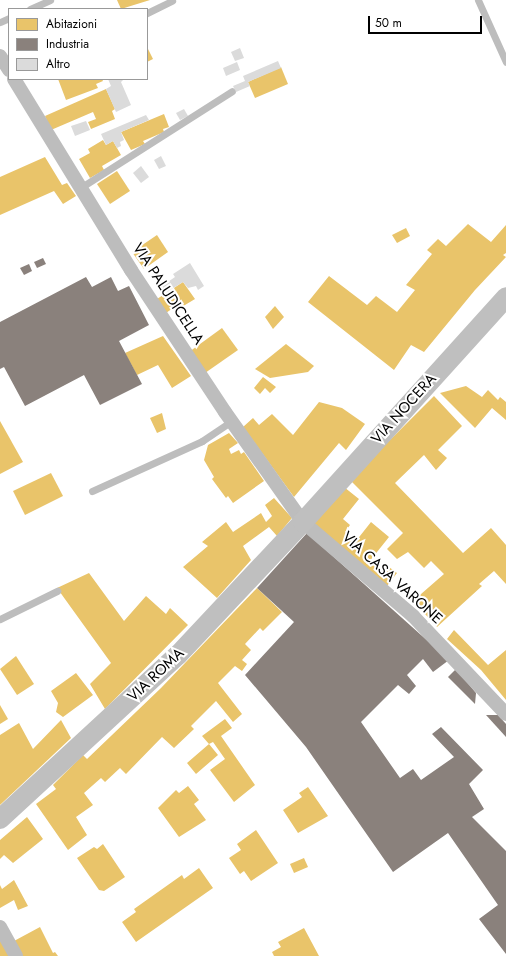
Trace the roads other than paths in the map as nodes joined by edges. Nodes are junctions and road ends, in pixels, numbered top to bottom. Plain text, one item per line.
1 (50, 0) edge
2 (478, 0) edge
3 (172, 1) dead end
4 (32, 8) edge
5 (148, 13) edge
6 (0, 56) edge
7 (506, 62) edge
8 (8, 68) edge
9 (15, 80) edge
10 (232, 91) dead end
11 (80, 188) junction
12 (506, 296) edge
13 (232, 421) junction
14 (92, 490) dead end
15 (303, 522) junction
16 (57, 591) dead end
17 (0, 619) edge
18 (506, 714) edge
19 (0, 818) edge
20 (0, 927) edge
21 (16, 956) edge

1 - 4 lane
2 - 7 lane
3 - 5 lane
6 - 8 street
9 - 11 street, VIA PALUDICELLA
10 - 11 lane
11 - 13 street, VIA PALUDICELLA
12 - 15 main road, VIA NOCERA
13 - 14 lane
13 - 15 street, VIA PALUDICELLA
15 - 18 street, VIA CASA VARONE
15 - 19 main road, VIA ROMA
16 - 17 lane
20 - 21 street

